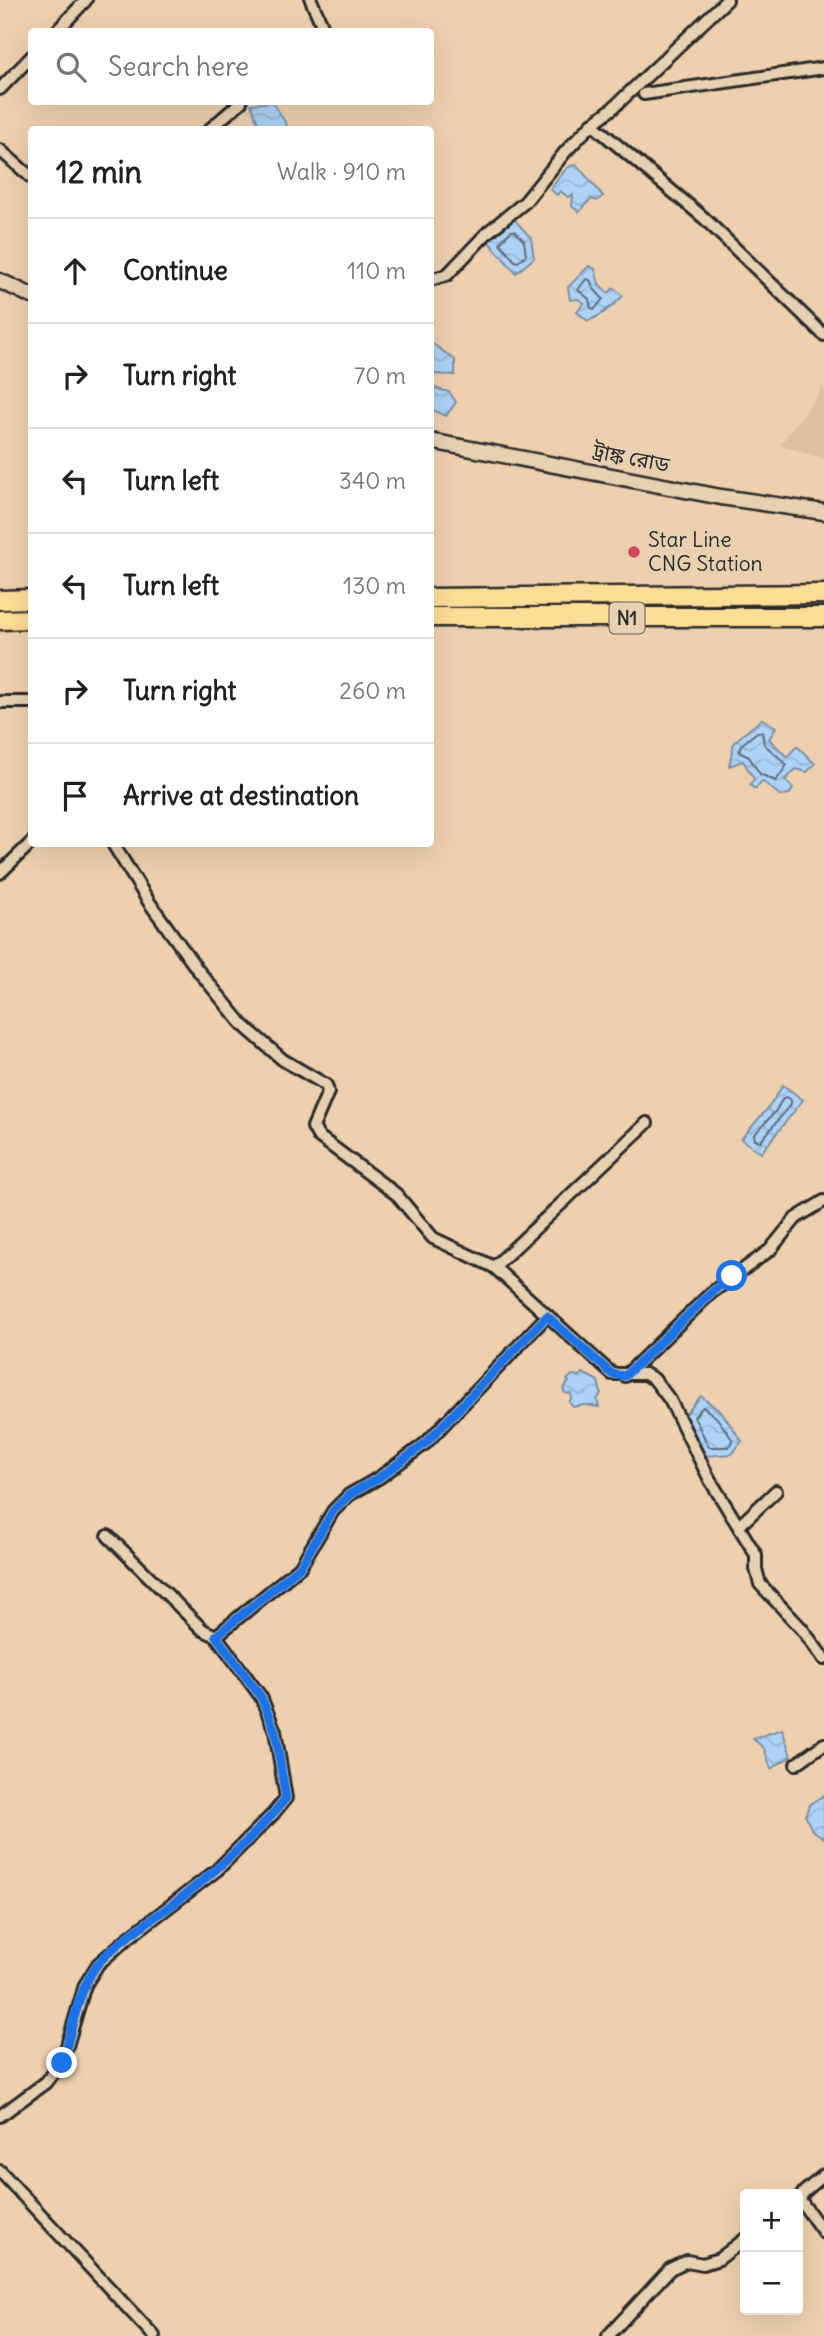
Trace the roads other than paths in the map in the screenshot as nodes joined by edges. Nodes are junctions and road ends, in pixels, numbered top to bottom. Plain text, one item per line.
1 (86, 0) edge
2 (311, 0) edge
3 (727, 0) edge
4 (60, 28) edge
5 (323, 28) edge
6 (28, 60) edge
7 (824, 68) edge
8 (0, 89) edge
9 (644, 94) dead end
10 (238, 105) edge
11 (592, 124) junction
12 (214, 126) edge
13 (0, 150) edge
14 (28, 174) edge
15 (434, 279) edge
16 (0, 281) edge
17 (28, 294) edge
18 (824, 335) edge
19 (434, 442) edge
20 (824, 512) edge
21 (776, 595) junction
22 (819, 595) edge
23 (434, 598) edge
24 (28, 599) edge
25 (0, 600) edge
26 (434, 617) edge
27 (777, 617) junction
28 (818, 617) edge
29 (0, 620) edge
30 (28, 620) edge
31 (0, 702) edge
32 (28, 702) edge
33 (28, 846) edge
34 (115, 847) edge
35 (0, 873) edge
36 (647, 1123) dead end
37 (824, 1201) edge
38 (494, 1267) junction
39 (547, 1316) junction
40 (625, 1376) junction
41 (776, 1491) dead end
42 (739, 1526) junction
43 (108, 1536) dead end
44 (216, 1636) junction
45 (824, 1659) edge
46 (824, 1744) edge
47 (796, 1764) dead end
48 (0, 2116) edge
49 (0, 2171) edge
50 (824, 2175) edge
51 (803, 2194) edge
52 (803, 2206) edge
53 (824, 2234) edge
54 (740, 2243) edge
55 (154, 2336) edge
56 (608, 2336) edge

1 - 4 street
2 - 5 street
3 - 11 street
6 - 8 street
7 - 9 street
10 - 12 street
11 - 15 street
11 - 18 street
13 - 14 street
16 - 17 main road
19 - 20 main road, ট্রাঙ্ক রোড
21 - 22 highway, N1
21 - 23 highway, N1
21 - 27 highway
22 - 28 highway
24 - 25 highway
26 - 27 highway, N1
27 - 28 highway, N1
29 - 30 highway
31 - 32 street
33 - 35 street
34 - 38 street
36 - 38 street
37 - 40 street
38 - 39 street
39 - 40 street
39 - 44 street
40 - 42 street
41 - 42 street
42 - 45 street
43 - 44 street
44 - 48 street
46 - 47 street
49 - 55 street
50 - 51 street
52 - 53 street
54 - 56 street

